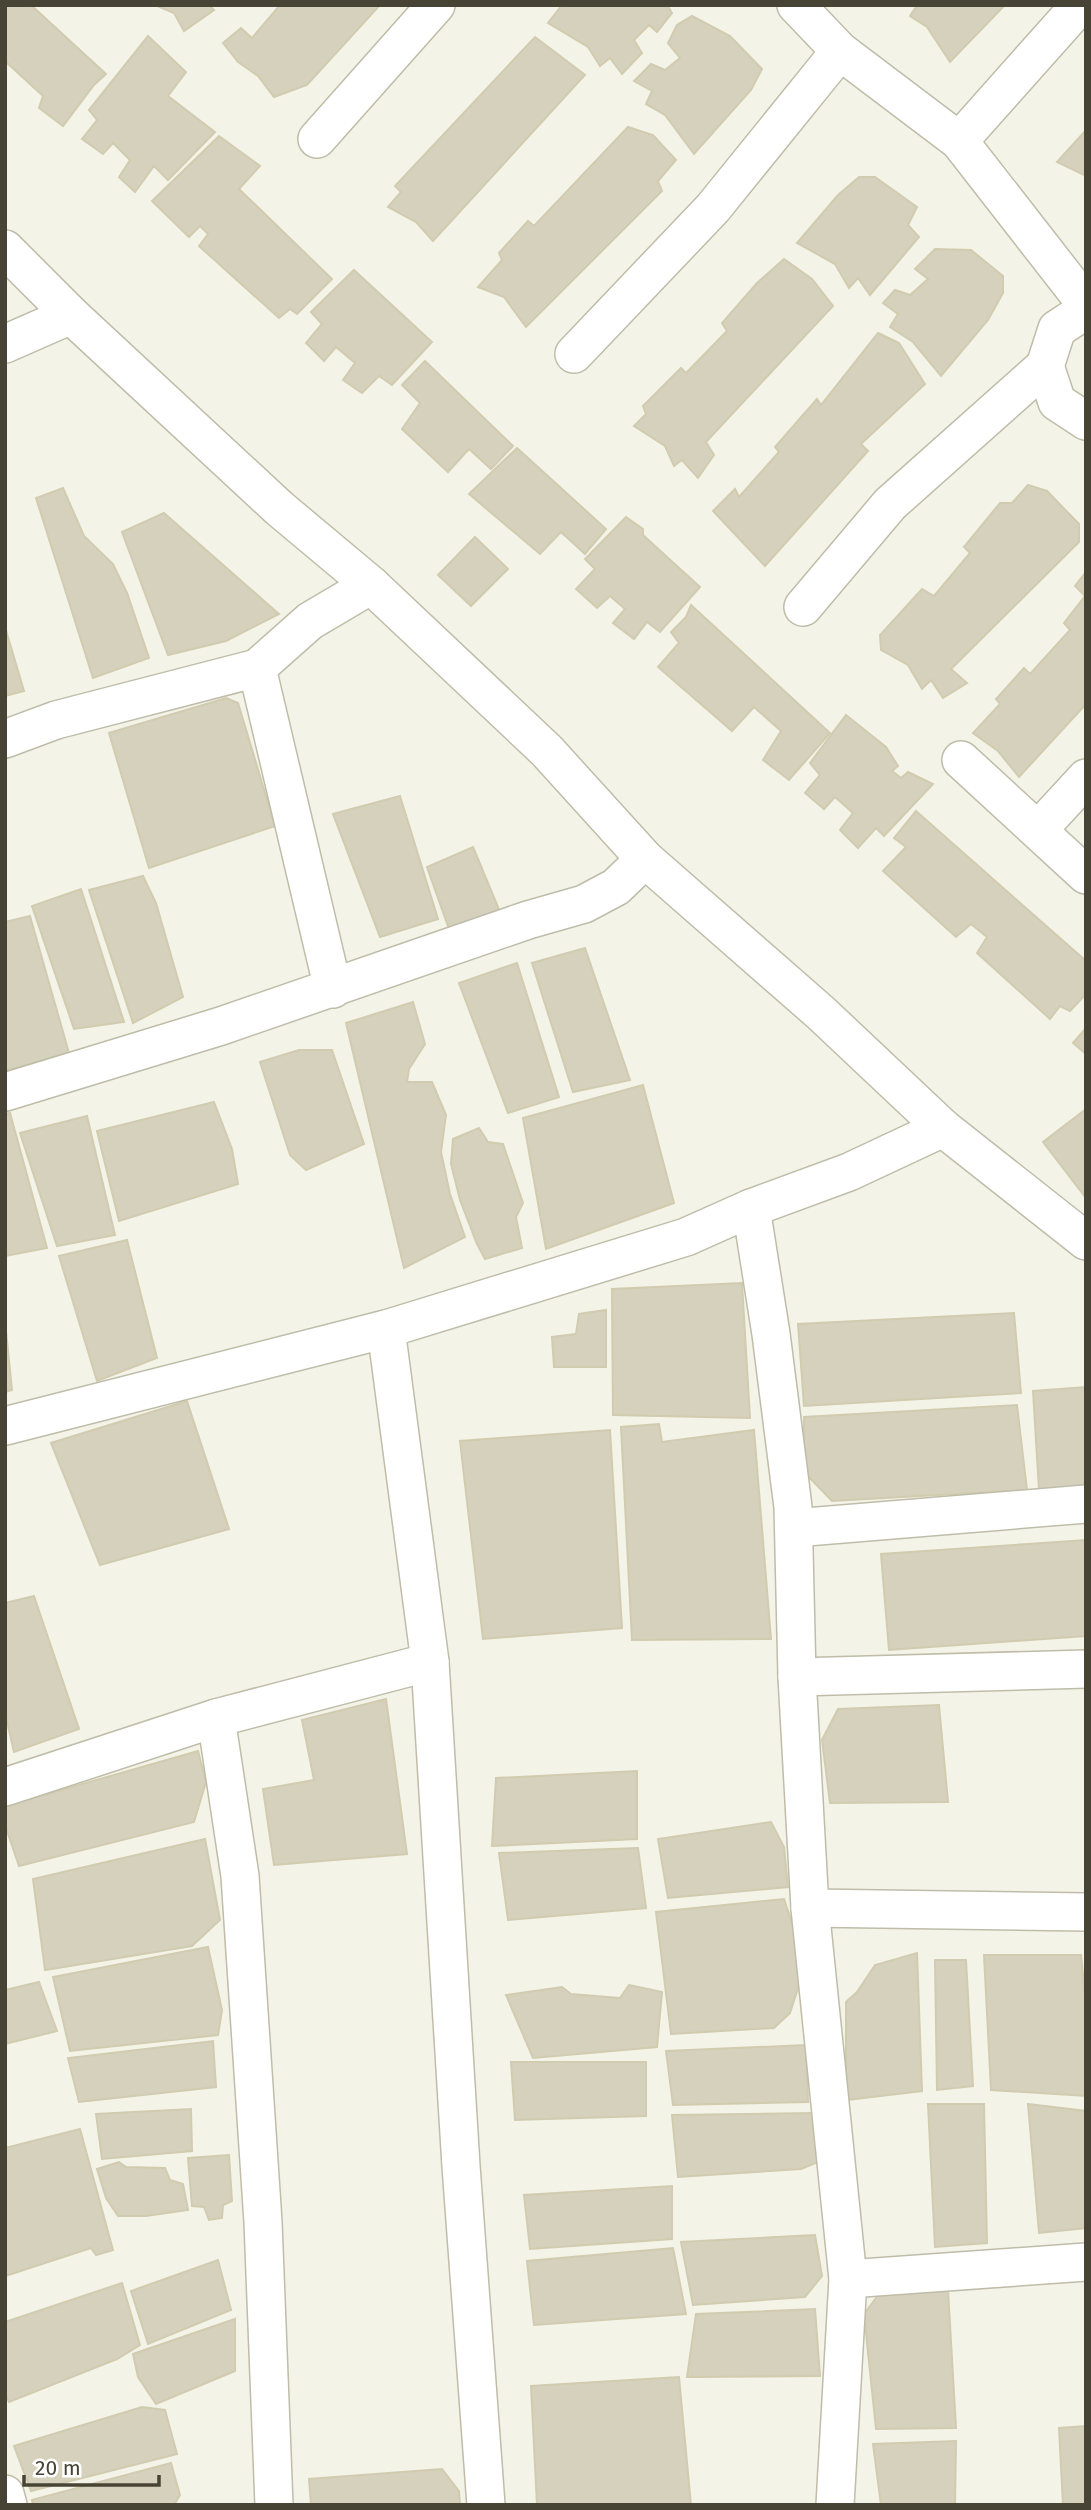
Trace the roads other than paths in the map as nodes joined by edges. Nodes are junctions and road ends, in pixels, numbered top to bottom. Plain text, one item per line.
1 (436, 5) edge
2 (796, 5) edge
3 (1080, 5) edge
4 (839, 51) junction
5 (317, 139) dead end
6 (959, 141) junction
7 (5, 249) edge
8 (1086, 304) edge
9 (1086, 310) edge
10 (71, 315) junction
11 (5, 344) edge
12 (574, 354) dead end
13 (1045, 366) junction
14 (1086, 421) edge
15 (371, 585) junction
16 (803, 607) dead end
17 (257, 668) junction
18 (5, 739) edge
19 (961, 760) dead end
20 (1086, 778) edge
21 (1038, 830) junction
22 (645, 859) junction
23 (1086, 875) edge
24 (333, 989) junction
25 (5, 1092) edge
26 (943, 1128) junction
27 (751, 1208) junction
28 (1086, 1241) edge
29 (386, 1329) junction
30 (5, 1426) edge
31 (1086, 1504) edge
32 (793, 1528) junction
33 (430, 1662) junction
34 (1086, 1669) edge
35 (797, 1677) junction
36 (216, 1718) junction
37 (5, 1787) edge
38 (810, 1908) junction
39 (1086, 1912) edge
40 (1086, 2262) edge
41 (848, 2278) junction
42 (5, 2494) edge
43 (8, 2505) edge
44 (274, 2505) edge
45 (486, 2505) edge
46 (835, 2505) edge

1 - 5 street
2 - 4 street
3 - 6 street
4 - 6 street
4 - 12 street
6 - 8 street
7 - 10 street
9 - 13 street
10 - 11 street
10 - 15 street
13 - 14 street
13 - 16 street
15 - 17 street
15 - 22 street
17 - 18 street
17 - 24 street
19 - 21 street
20 - 21 street
21 - 23 street
22 - 24 street
22 - 26 street
24 - 25 street
26 - 27 street
26 - 28 street
27 - 29 street
27 - 32 street
29 - 30 street
29 - 33 street
31 - 32 street
32 - 35 street
33 - 36 street
33 - 45 street
34 - 35 street
35 - 38 street
36 - 37 street
36 - 44 street
38 - 39 street
38 - 41 street
40 - 41 street
41 - 46 street
42 - 43 street

